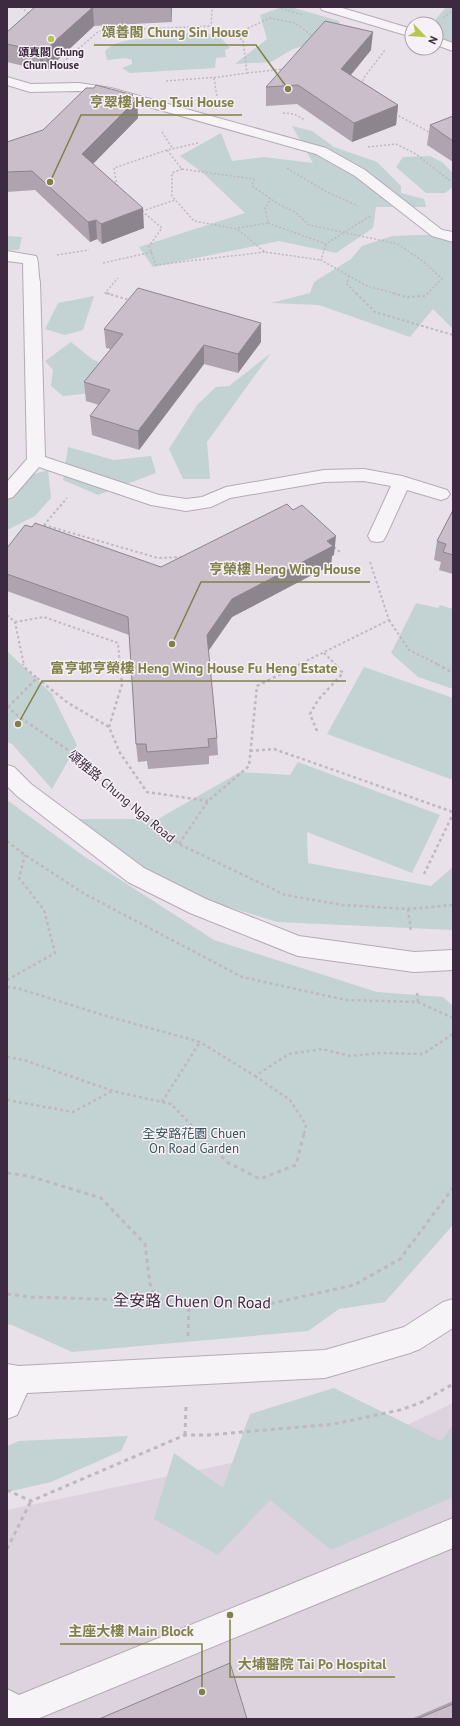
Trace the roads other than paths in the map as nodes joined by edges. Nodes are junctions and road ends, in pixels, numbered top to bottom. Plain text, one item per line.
1 (326, 7) edge
2 (404, 31) edge
3 (8, 83) edge
4 (453, 237) edge
5 (7, 256) edge
6 (36, 460) junction
7 (402, 482) junction
8 (7, 493) edge
9 (441, 494) dead end
10 (377, 536) dead end
11 (7, 773) edge
12 (453, 960) edge
13 (453, 1312) edge
14 (13, 1379) edge
15 (7, 1405) edge
16 (453, 1533) edge
17 (7, 1705) edge

1 - 2 street
3 - 4 street
5 - 6 street
6 - 7 street
6 - 8 street
7 - 9 street
7 - 10 street
11 - 12 street
13 - 14 street
14 - 15 street
16 - 17 street

